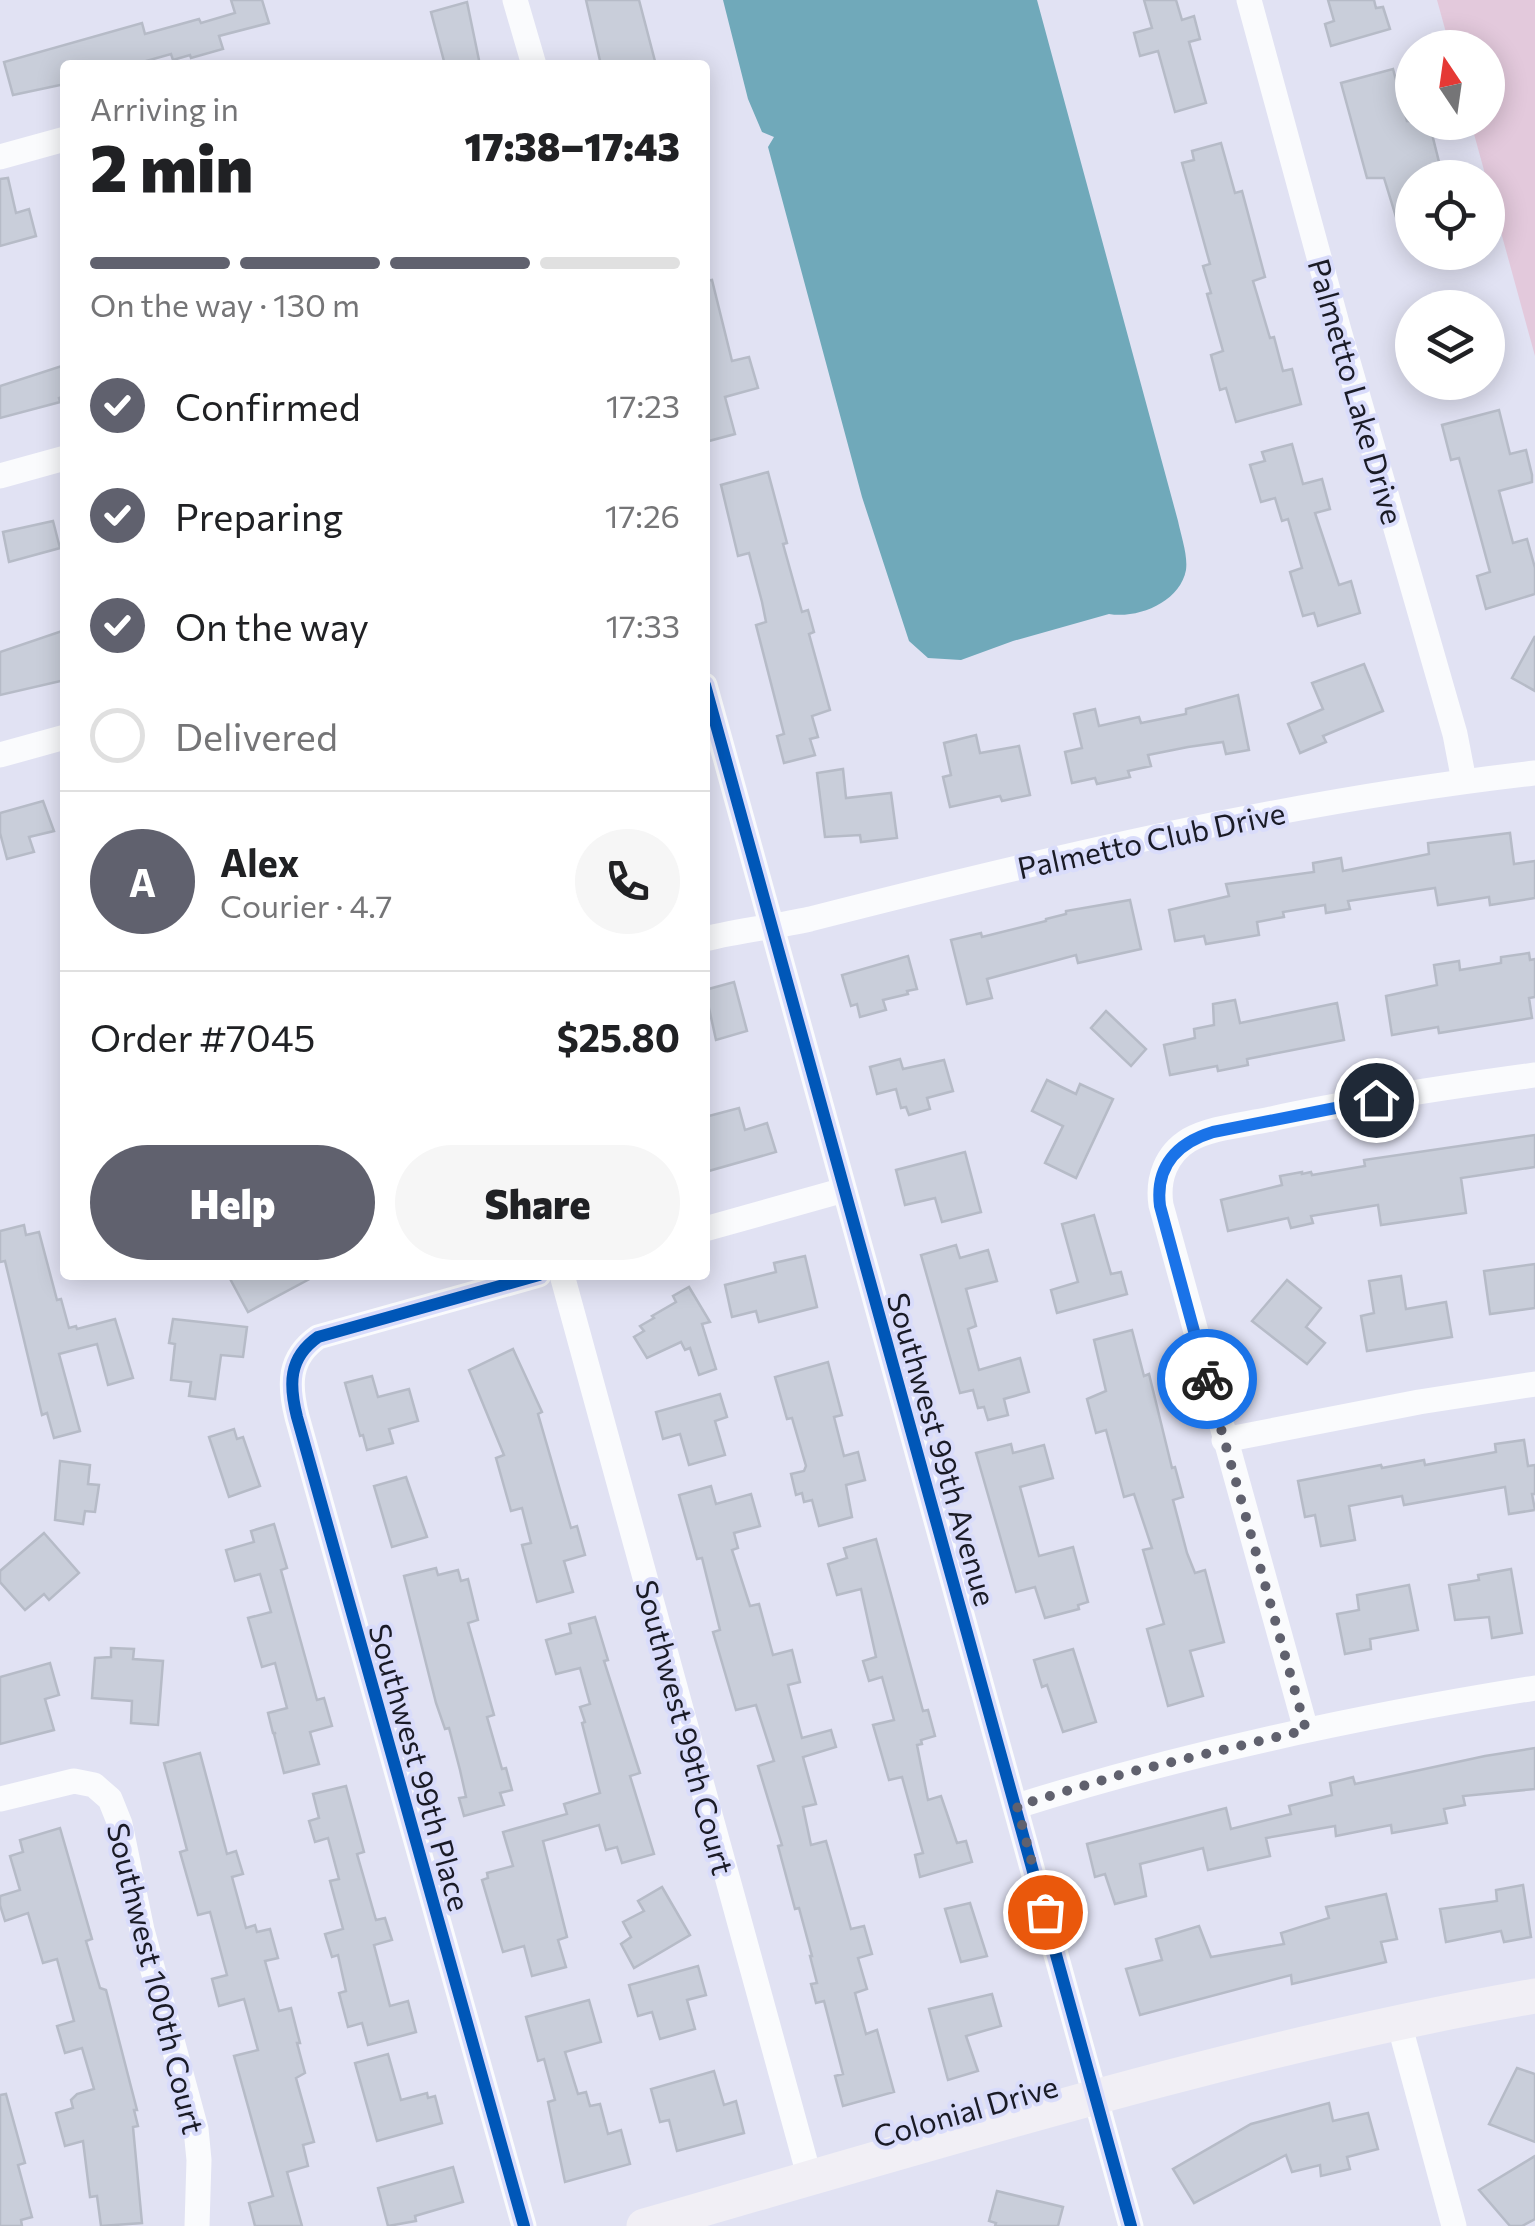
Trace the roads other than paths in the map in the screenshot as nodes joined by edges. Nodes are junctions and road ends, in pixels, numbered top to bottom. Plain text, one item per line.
1 (516, 0) edge
2 (1249, 0) edge
3 (533, 60) edge
4 (60, 140) edge
5 (0, 157) edge
6 (60, 459) edge
7 (0, 476) edge
8 (710, 703) edge
9 (60, 738) edge
10 (0, 754) edge
11 (1535, 773) edge
12 (1464, 781) junction
13 (771, 926) junction
14 (710, 938) edge
15 (1535, 1075) edge
16 (844, 1190) junction
17 (710, 1228) edge
18 (521, 1280) edge
19 (563, 1280) edge
20 (1535, 1384) edge
21 (1224, 1440) junction
22 (1535, 1688) edge
23 (1306, 1730) junction
24 (0, 1799) edge
25 (1017, 1806) junction
26 (1535, 1996) edge
27 (1399, 2023) junction
28 (1096, 2099) junction
29 (810, 2179) junction
30 (197, 2226) edge
31 (524, 2226) edge
32 (644, 2226) edge
33 (1131, 2226) edge
34 (1454, 2226) edge

1 - 3 street
2 - 12 street, Palmetto Lake Drive
4 - 5 street
6 - 7 street
8 - 13 street, Southwest 99th Avenue
9 - 10 street
11 - 12 street, Palmetto Club Drive
12 - 13 street, Palmetto Club Drive
13 - 14 street, Palmetto Club Drive
13 - 16 street, Southwest 99th Avenue
15 - 21 street
16 - 17 street
16 - 25 street, Southwest 99th Avenue
18 - 31 street, Southwest 99th Place
19 - 29 street, Southwest 99th Court
20 - 21 street
21 - 23 street
22 - 23 street
23 - 25 street
24 - 30 street, Southwest 100th Court
25 - 28 street, Southwest 99th Avenue
26 - 27 street, Colonial Drive
27 - 28 street, Colonial Drive
27 - 34 street
28 - 29 street, Colonial Drive
28 - 33 street, Southwest 99th Avenue
29 - 32 street, Colonial Drive

